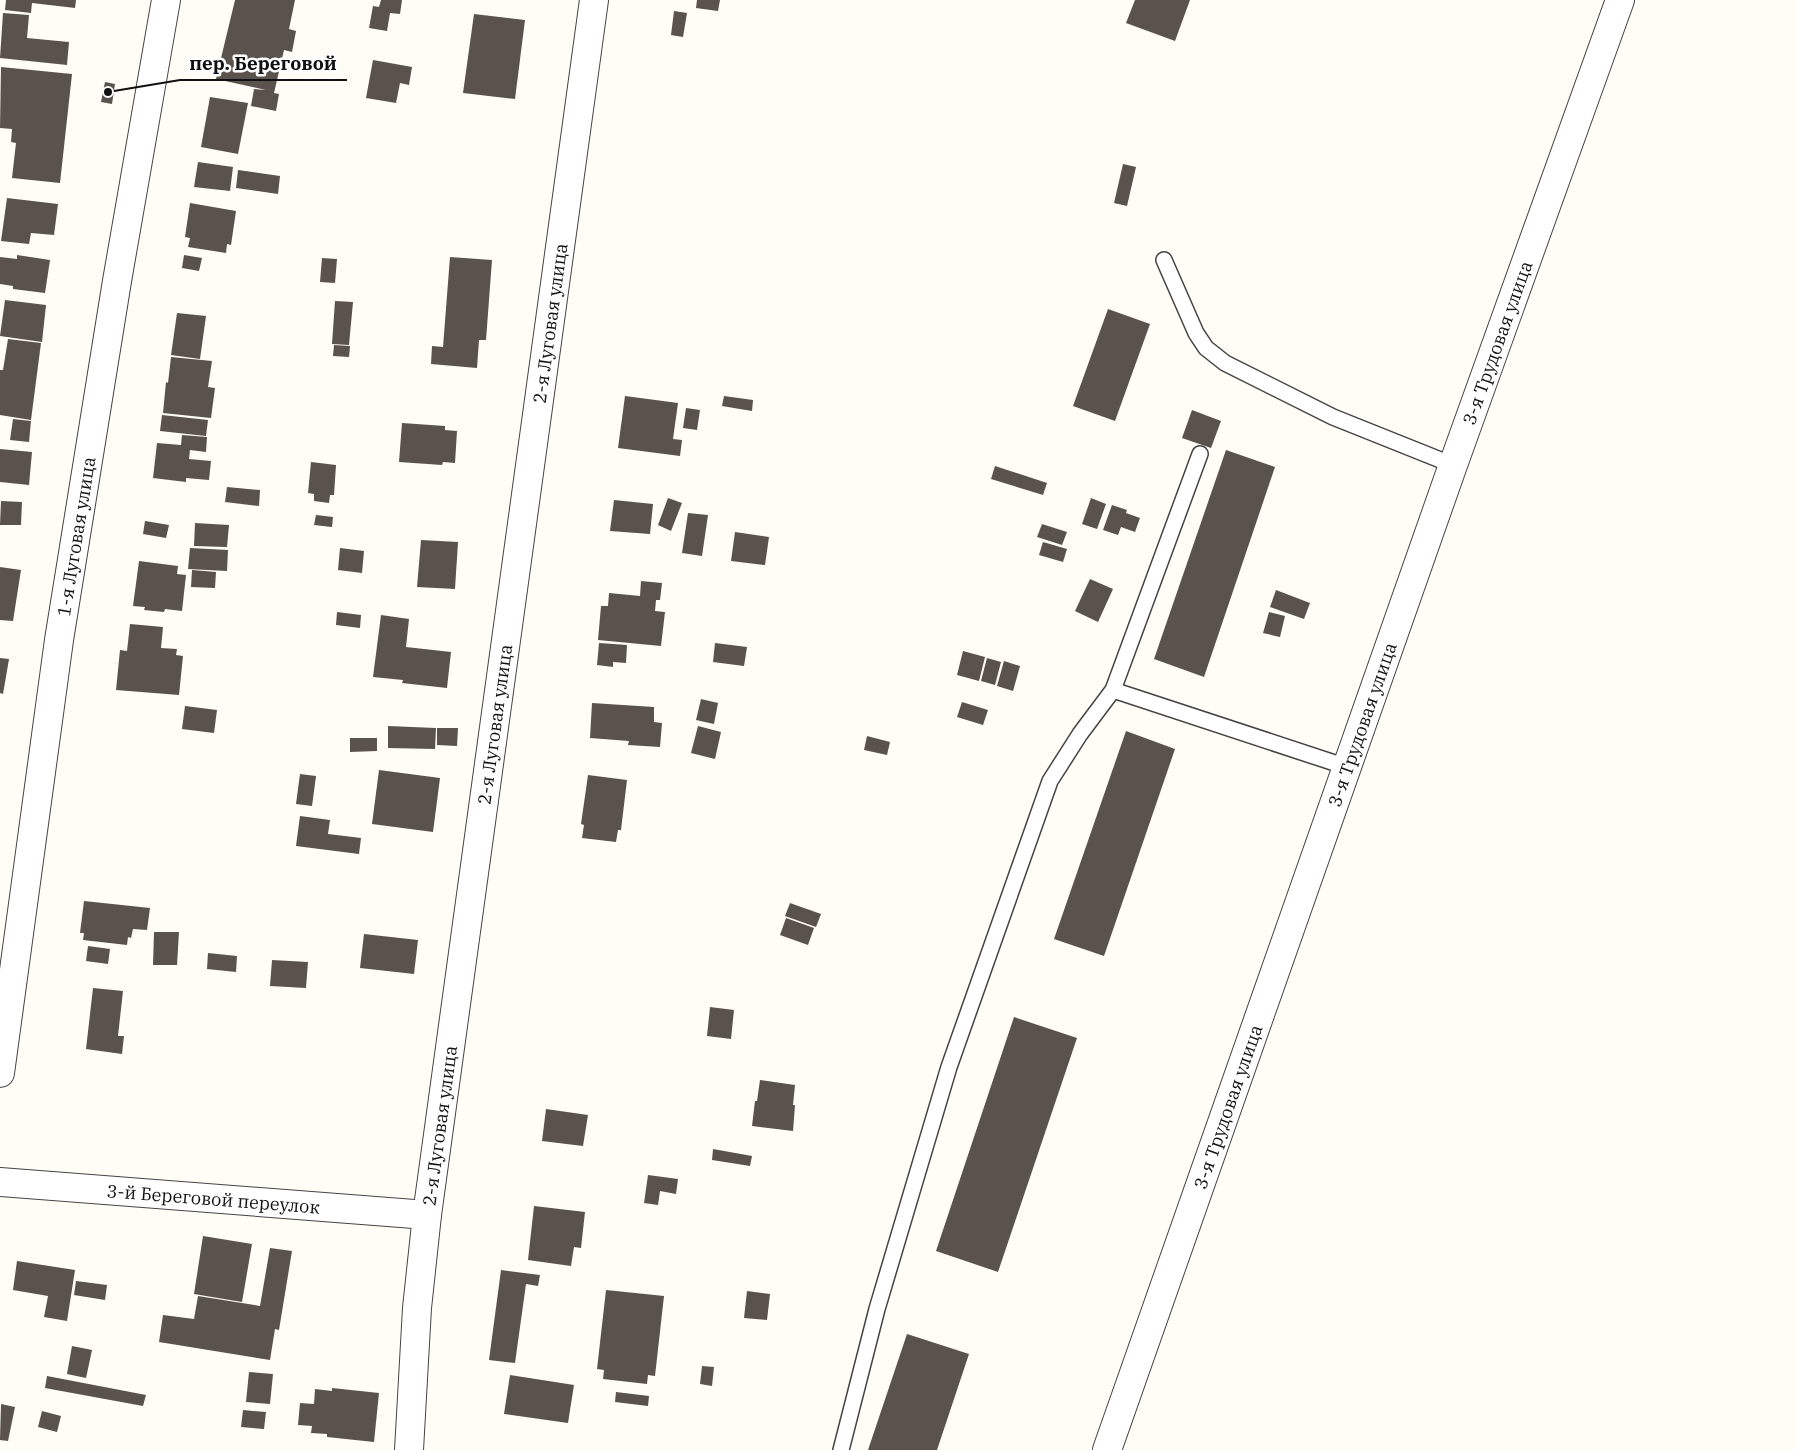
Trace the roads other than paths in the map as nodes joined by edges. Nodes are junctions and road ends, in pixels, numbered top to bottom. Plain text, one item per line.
1 (166, 0) edge
2 (594, 0) edge
3 (1620, 0) edge
4 (1164, 260) dead end
5 (1200, 454) dead end
6 (1453, 465) junction
7 (1113, 690) junction
8 (1347, 767) junction
9 (0, 1074) edge
10 (0, 1182) edge
11 (427, 1215) junction
12 (409, 1450) edge
13 (841, 1450) edge
14 (1107, 1450) edge

1 - 9 street, 1-я Луговая улица
2 - 11 street, 2-я Луговая улица
3 - 6 street, 3-я Трудовая улица
4 - 6 lane
5 - 7 lane
6 - 8 street, 3-я Трудовая улица
7 - 8 lane
7 - 13 lane
8 - 14 street, 3-я Трудовая улица
10 - 11 street, 3-й Береговой переулок
11 - 12 street, 2-я Луговая улица

